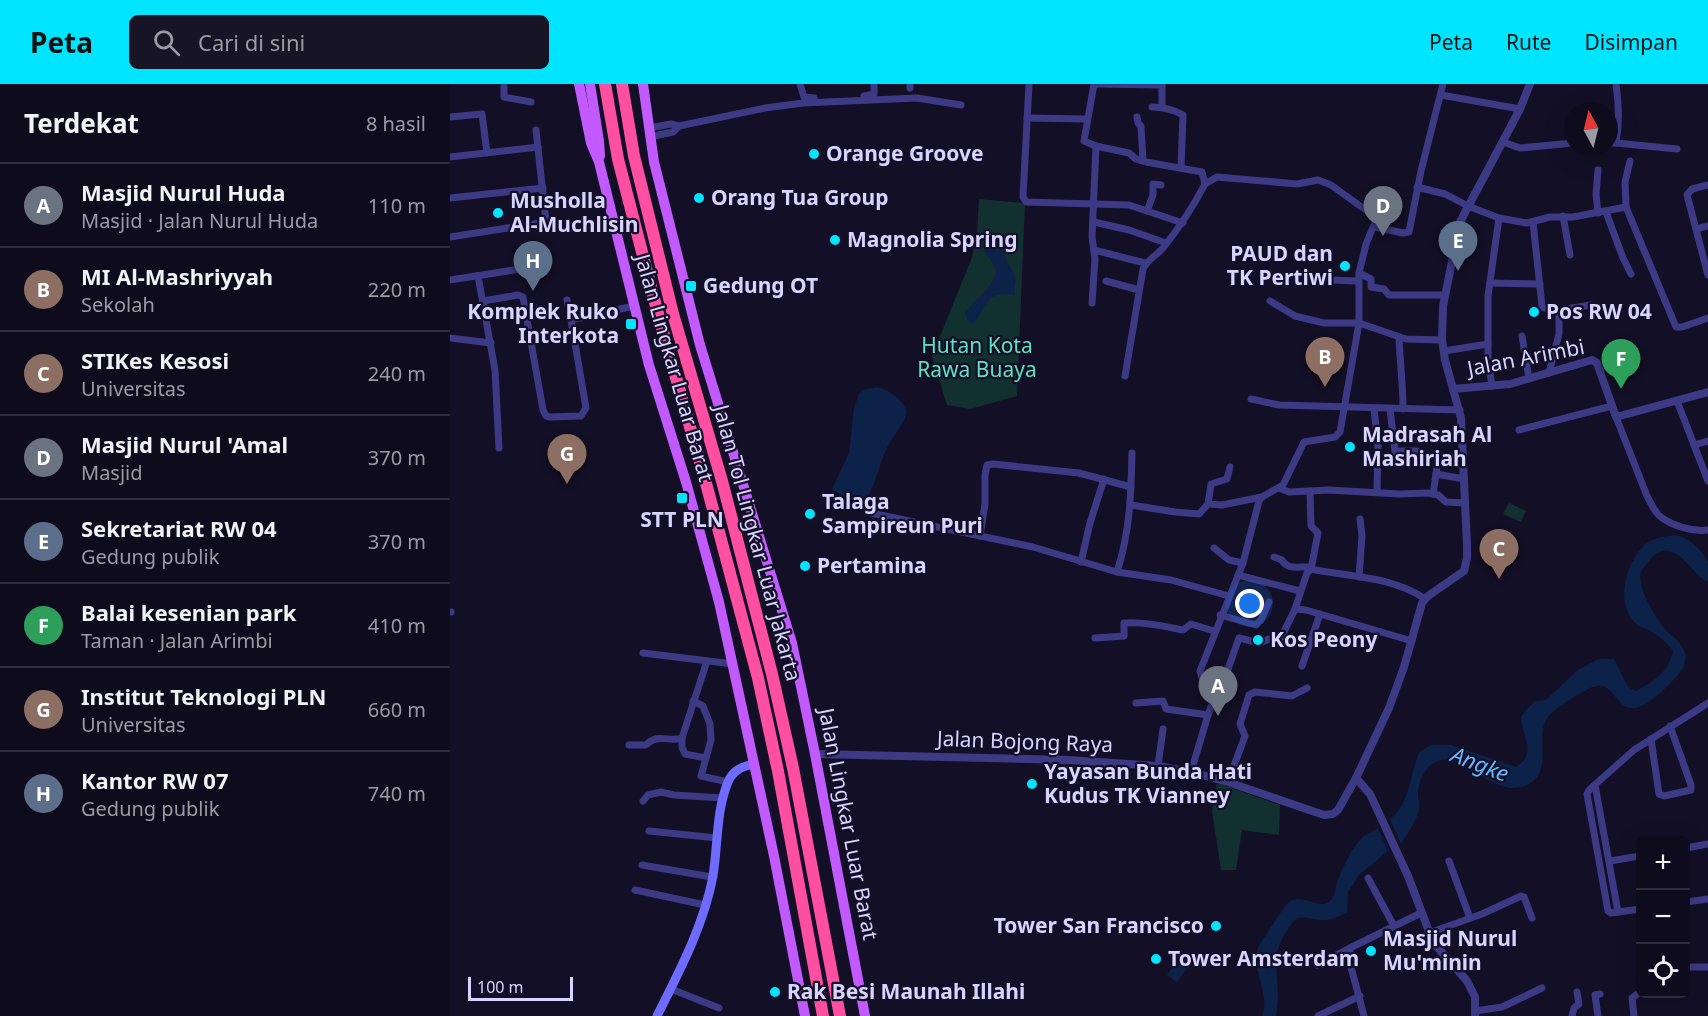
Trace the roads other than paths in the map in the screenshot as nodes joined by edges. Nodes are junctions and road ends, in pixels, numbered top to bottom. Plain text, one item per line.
1 (504, 84) edge
2 (579, 84) edge
3 (590, 84) edge
4 (605, 84) edge
5 (622, 84) edge
6 (636, 84) edge
7 (643, 84) edge
8 (800, 84) edge
9 (874, 84) edge
10 (1029, 84) edge
11 (1095, 84) edge
12 (1443, 84) edge
13 (1530, 84) edge
14 (1616, 84) edge
15 (1162, 85) edge
16 (1441, 95) junction
17 (531, 102) dead end
18 (961, 105) dead end
19 (1152, 107) dead end
20 (1162, 107) junction
21 (1520, 109) junction
22 (450, 117) edge
23 (1137, 117) dead end
24 (1027, 118) junction
25 (1088, 119) junction
26 (1618, 120) edge
27 (648, 129) junction
28 (536, 130) dead end
29 (1503, 142) junction
30 (1564, 143) edge
31 (1618, 144) edge
32 (1096, 146) junction
33 (538, 147) junction
34 (1677, 149) dead end
35 (487, 153) junction
36 (450, 157) edge
37 (1143, 161) junction
38 (1630, 161) dead end
39 (599, 162) junction
40 (1180, 168) junction
41 (1598, 170) dead end
42 (1205, 184) junction
43 (1161, 185) dead end
44 (1708, 185) edge
45 (1417, 187) junction
46 (543, 188) junction
47 (450, 198) edge
48 (1095, 205) junction
49 (1468, 206) junction
50 (1626, 207) junction
51 (1147, 211) junction
52 (1606, 212) junction
53 (1598, 213) junction
54 (1563, 216) junction
55 (1499, 218) junction
56 (1094, 222) junction
57 (1533, 222) junction
58 (1183, 223) junction
59 (1708, 226) edge
60 (1375, 227) junction
61 (1696, 229) junction
62 (450, 237) edge
63 (1166, 243) junction
64 (1094, 250) junction
65 (1570, 255) dead end
66 (1145, 263) junction
67 (533, 267) dead end
68 (1359, 273) junction
69 (1631, 274) dead end
70 (1708, 275) edge
71 (478, 276) junction
72 (450, 280) edge
73 (1328, 280) dead end
74 (1106, 281) dead end
75 (1358, 282) junction
76 (1490, 284) junction
77 (1540, 284) junction
78 (1139, 290) junction
79 (1444, 295) junction
80 (567, 300) dead end
81 (483, 301) junction
82 (1270, 301) dead end
83 (1092, 303) dead end
84 (1591, 305) dead end
85 (634, 306) junction
86 (1559, 310) junction
87 (1708, 318) edge
88 (571, 320) junction
89 (1359, 323) junction
90 (1522, 336) dead end
91 (1399, 337) junction
92 (450, 338) edge
93 (1442, 340) junction
94 (491, 343) junction
95 (1488, 344) junction
96 (1444, 351) junction
97 (1549, 373) junction
98 (1125, 376) dead end
99 (1529, 380) junction
100 (1492, 386) junction
101 (1453, 389) junction
102 (1708, 392) edge
103 (1251, 399) dead end
104 (1677, 401) junction
105 (1612, 406) junction
106 (1345, 407) junction
107 (1374, 409) junction
108 (1390, 409) junction
109 (1403, 409) junction
110 (1460, 410) junction
111 (1616, 417) junction
112 (1519, 430) dead end
113 (1708, 441) edge
114 (1694, 445) junction
115 (499, 448) dead end
116 (1417, 451) dead end
117 (1132, 453) dead end
118 (1438, 458) dead end
119 (1230, 466) dead end
120 (1436, 474) junction
121 (1104, 479) junction
122 (1464, 479) junction
123 (1708, 481) edge
124 (1131, 487) junction
125 (1277, 490) junction
126 (1310, 491) junction
127 (1377, 492) junction
128 (1433, 494) junction
129 (1262, 497) junction
130 (1465, 503) junction
131 (1208, 504) junction
132 (1131, 505) junction
133 (871, 513) dead end
134 (1360, 519) dead end
135 (1708, 530) edge
136 (980, 536) junction
137 (1214, 548) dead end
138 (1274, 557) dead end
139 (1081, 562) junction
140 (1242, 562) junction
141 (1311, 568) junction
142 (1117, 572) junction
143 (1238, 575) junction
144 (1359, 577) junction
145 (1300, 591) junction
146 (1229, 596) junction
147 (1425, 599) junction
148 (1269, 602) dead end
149 (1295, 609) junction
150 (1320, 614) junction
151 (1220, 615) junction
152 (1214, 632) junction
153 (1095, 638) dead end
154 (1412, 641) junction
155 (643, 653) dead end
156 (707, 661) junction
157 (733, 664) junction
158 (1302, 666) dead end
159 (1219, 685) junction
160 (1307, 688) dead end
161 (693, 701) junction
162 (1136, 703) dead end
163 (1708, 703) edge
164 (1208, 715) junction
165 (1670, 726) junction
166 (1163, 729) dead end
167 (682, 738) junction
168 (1651, 739) junction
169 (629, 745) dead end
170 (815, 754) junction
171 (706, 758) junction
172 (753, 764) junction
173 (1158, 766) junction
174 (1191, 772) junction
175 (1356, 778) junction
176 (728, 782) junction
177 (1228, 782) junction
178 (1595, 785) junction
179 (723, 798) junction
180 (643, 801) dead end
181 (649, 831) dead end
182 (717, 838) junction
183 (1708, 844) edge
184 (1690, 847) edge
185 (1636, 857) edge
186 (1449, 861) dead end
187 (1610, 861) junction
188 (642, 865) dead end
189 (712, 877) junction
190 (1368, 878) dead end
191 (635, 890) dead end
192 (1708, 898) edge
193 (1690, 901) edge
194 (705, 905) junction
195 (1636, 910) edge
196 (1618, 912) junction
197 (1421, 913) junction
198 (1470, 918) junction
199 (1532, 918) dead end
200 (1394, 926) junction
201 (1429, 933) junction
202 (1350, 948) junction
203 (1317, 965) dead end
204 (1690, 967) edge
205 (1708, 967) edge
206 (1542, 987) dead end
207 (671, 989) junction
208 (1576, 992) dead end
209 (1600, 994) dead end
210 (1636, 995) edge
211 (1360, 996) junction
212 (719, 1008) dead end
213 (1475, 1013) edge
214 (657, 1016) edge
215 (805, 1016) edge
216 (823, 1016) edge
217 (840, 1016) edge
218 (865, 1016) edge
219 (1318, 1016) edge
220 (1364, 1016) edge
221 (1572, 1016) edge
222 (1598, 1016) edge
223 (1634, 1016) edge

1 - 17 street
2 - 39 main road, Jalan Lingkar Luar Barat
3 - 39 main road
4 - 216 highway, Jalan Tol Lingkar Luar Jakarta
5 - 217 highway, Jalan Tol Lingkar Luar Jakarta
6 - 27 main road
7 - 27 main road, Jalan Lingkar Luar Barat
8 - 9 street
10 - 24 street
11 - 15 street
11 - 25 street
12 - 16 street
13 - 21 street
14 - 26 street
15 - 20 street
16 - 21 street
16 - 45 street
18 - 27 street
19 - 20 street
20 - 40 street
21 - 29 street
22 - 35 street
23 - 37 street
24 - 25 street
24 - 48 street
25 - 32 street
27 - 170 main road, Jalan Lingkar Luar Barat
28 - 33 street
29 - 30 street
29 - 49 street
31 - 34 street
32 - 37 street
32 - 48 street
33 - 35 street
33 - 46 street
35 - 36 street
37 - 40 street
38 - 50 street
39 - 85 main road, Jalan Lingkar Luar Barat
40 - 42 street
41 - 53 street
42 - 58 street
42 - 60 street
43 - 51 street
44 - 61 street
45 - 49 street
45 - 60 street
46 - 47 street
46 - 62 street
48 - 51 street
48 - 56 street
49 - 55 street
49 - 79 street
50 - 52 street
50 - 87 street
51 - 58 street
52 - 53 street
52 - 69 street
53 - 54 street
54 - 57 street
54 - 65 street
55 - 57 street
55 - 76 street
56 - 63 street
56 - 64 street
57 - 77 street
58 - 63 street
59 - 61 street
60 - 68 street
61 - 70 street
63 - 66 street
64 - 66 street
64 - 83 street
66 - 78 street
67 - 71 street
68 - 75 street
68 - 79 street
71 - 72 street
71 - 81 street
73 - 75 street
74 - 78 street
75 - 89 street
76 - 77 street
76 - 95 street
77 - 86 street
78 - 98 street
79 - 93 street
80 - 88 street
81 - 88 street
81 - 94 street
82 - 89 street
84 - 86 street
85 - 88 street
85 - 157 main road, Jalan Lingkar Luar Barat
86 - 97 street
89 - 91 street
89 - 106 street
90 - 99 street
91 - 93 street
91 - 109 street
92 - 94 street
93 - 96 street
94 - 115 street
95 - 96 street
95 - 100 street
96 - 101 street
97 - 99 street, Jalan Arimbi
97 - 105 street, Jalan Arimbi
99 - 100 street, Jalan Arimbi
100 - 101 street, Jalan Arimbi
101 - 110 street
102 - 104 street
103 - 106 street
104 - 111 street
104 - 114 street
105 - 111 street, Jalan Arimbi
105 - 112 street
106 - 107 street
106 - 125 street
107 - 108 street
107 - 127 street
108 - 109 street
108 - 116 street
109 - 110 street
110 - 122 street
111 - 135 street
113 - 114 street
114 - 123 street
117 - 124 street
118 - 120 street
119 - 131 street
120 - 122 street
120 - 128 street
121 - 124 street
121 - 136 street
121 - 139 street
122 - 130 street
124 - 132 street
125 - 126 street
125 - 129 street
126 - 127 street
126 - 141 street
127 - 128 street
128 - 130 street
129 - 131 street
129 - 140 street
130 - 147 street
131 - 132 street
132 - 142 street
133 - 136 street
134 - 144 street
136 - 139 street
137 - 140 street
138 - 141 street
139 - 142 street
140 - 143 street
141 - 144 street
141 - 145 street
142 - 146 street
143 - 145 street
143 - 146 street
144 - 147 street
145 - 149 street
146 - 151 street
147 - 154 street, Jalan Bojong Raya
148 - 151 street
149 - 150 street
149 - 159 street
150 - 154 street
150 - 158 street
151 - 152 street
152 - 153 street
152 - 159 street
154 - 175 street, Jalan Bojong Raya
155 - 156 street
156 - 157 street
156 - 161 street
157 - 172 main road, Jalan Lingkar Luar Barat
159 - 164 street
160 - 177 street
161 - 167 street
161 - 171 street
162 - 164 street
163 - 165 street
164 - 174 street
165 - 168 street
165 - 168 street
166 - 173 street
167 - 169 street
167 - 171 street
168 - 178 street
170 - 173 street, Jalan Bojong Raya
170 - 218 main road, Jalan Lingkar Luar Barat
171 - 176 street
172 - 176 main road
172 - 215 main road, Jalan Lingkar Luar Barat
173 - 174 street, Jalan Bojong Raya
174 - 177 street, Jalan Bojong Raya
175 - 177 street, Jalan Bojong Raya
175 - 197 street
176 - 179 main road
178 - 187 street
178 - 196 street
179 - 180 street
179 - 182 main road
181 - 182 street
182 - 189 main road
183 - 184 street
185 - 187 street
186 - 198 street
187 - 196 street
188 - 189 street
189 - 194 main road
190 - 200 street
191 - 194 street
192 - 193 street
194 - 207 main road
195 - 196 street
197 - 200 street
197 - 201 street
198 - 199 street
198 - 201 street
200 - 202 street
201 - 213 street
202 - 203 street
202 - 211 street
204 - 205 street
206 - 213 street
207 - 212 street
207 - 214 main road
208 - 221 street
209 - 222 street
210 - 223 street
211 - 219 street
211 - 220 street

